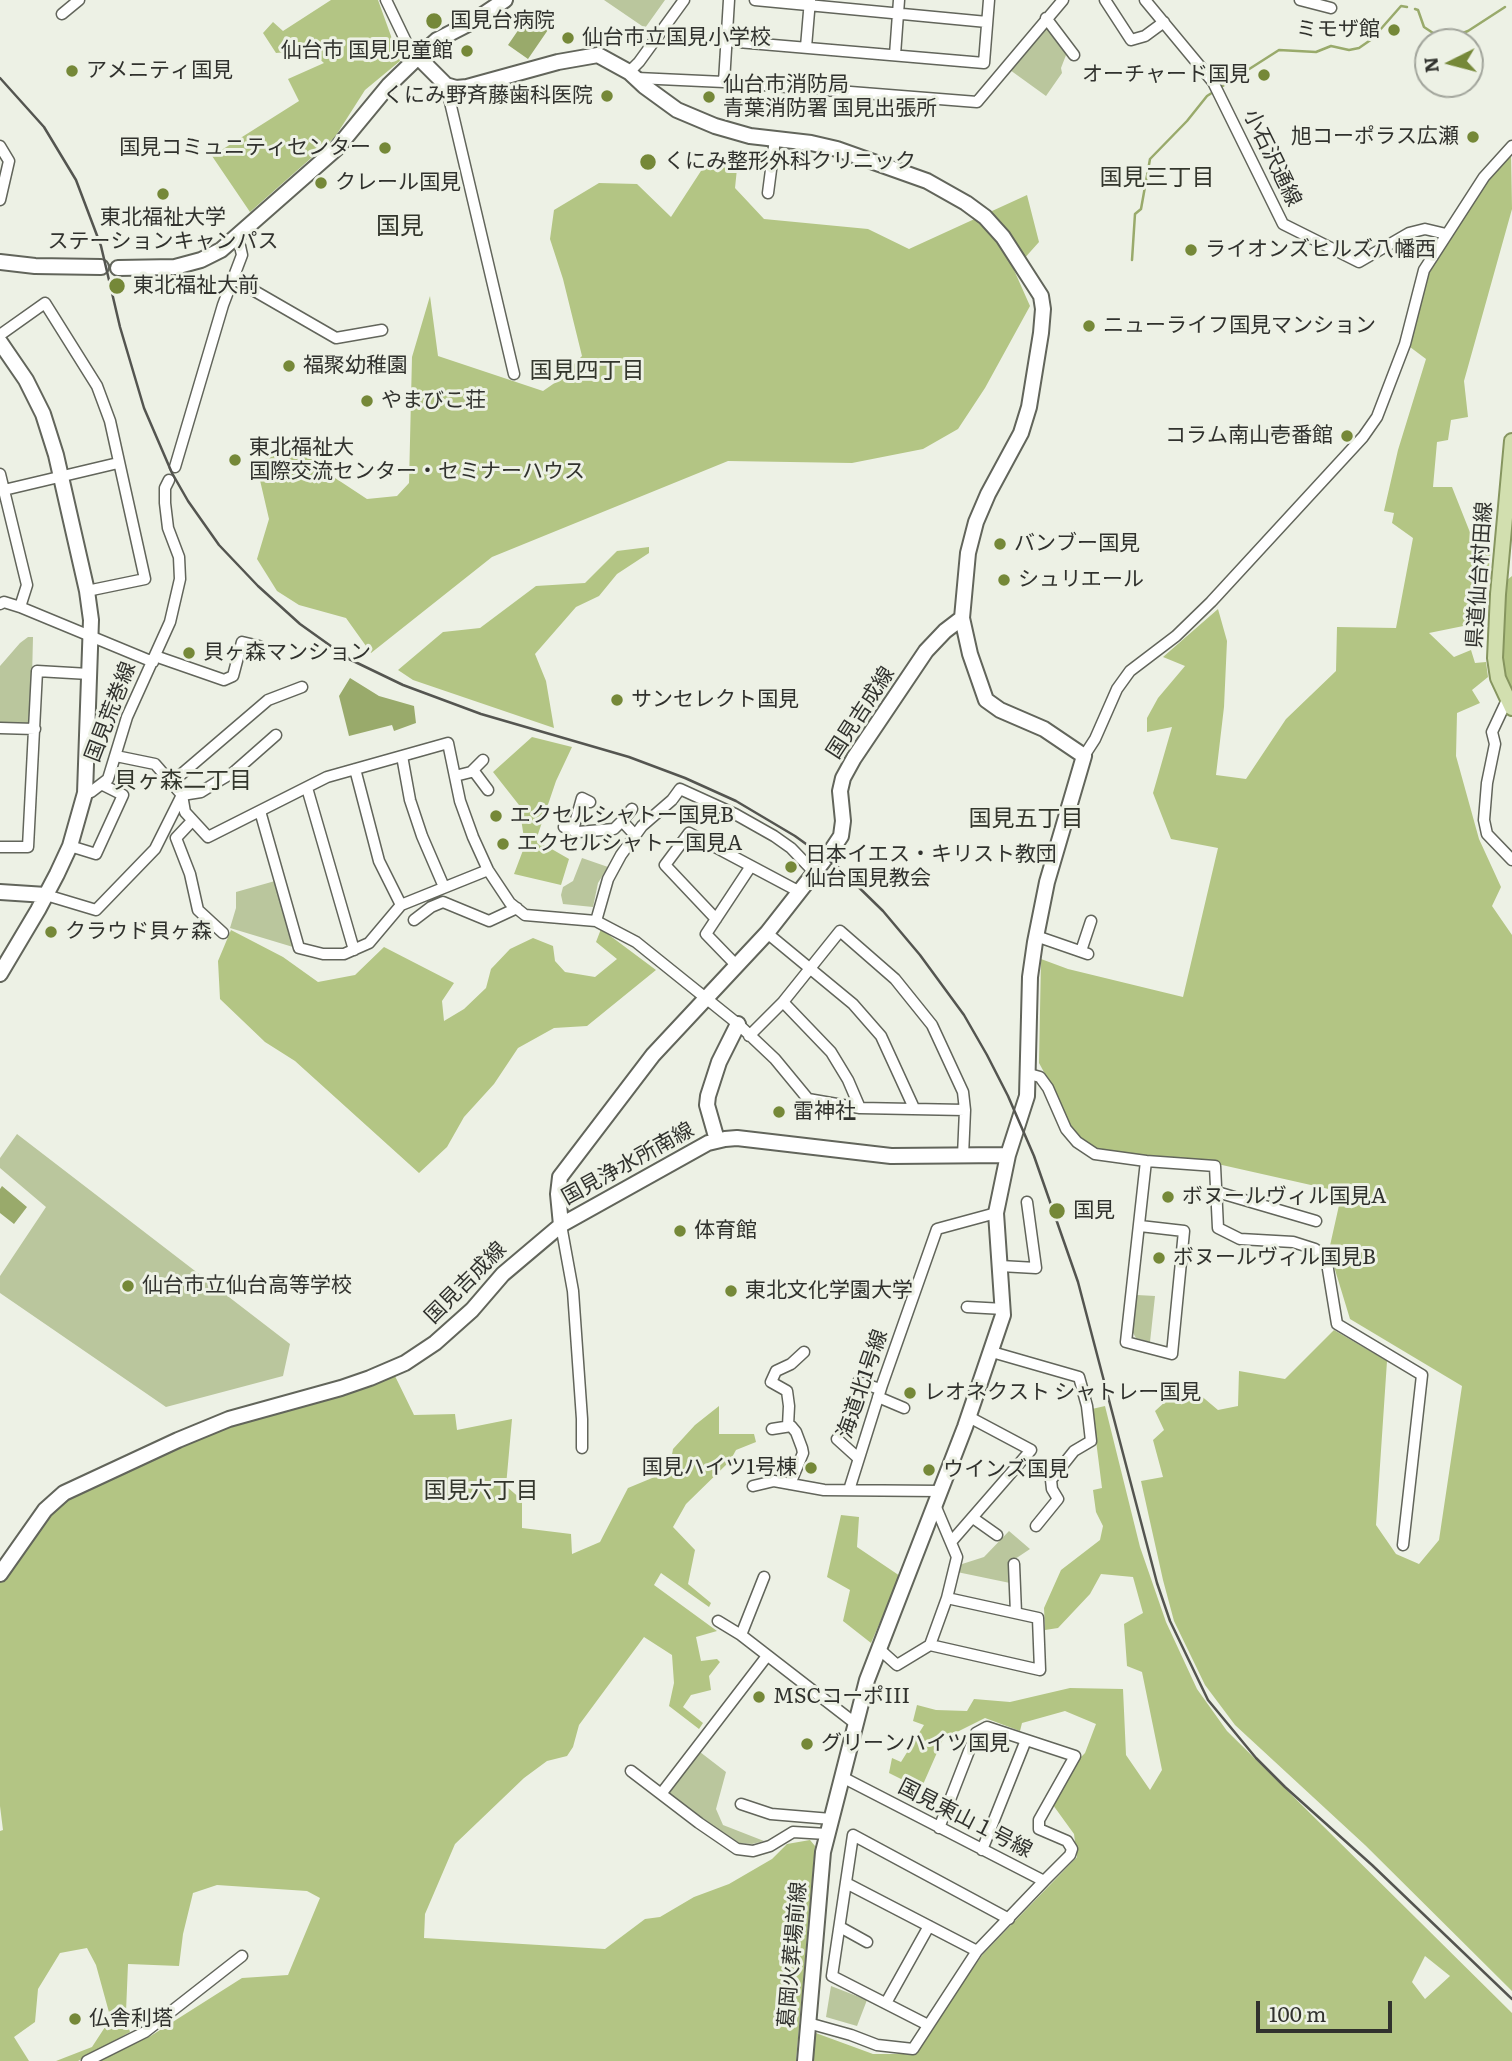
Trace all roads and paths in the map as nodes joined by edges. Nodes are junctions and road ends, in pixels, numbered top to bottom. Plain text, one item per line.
1 (79, 0) edge
2 (386, 0) edge
3 (505, 0) edge
4 (684, 0) edge
5 (729, 0) edge
6 (755, 0) edge
7 (899, 0) edge
8 (989, 0) edge
9 (1063, 0) edge
10 (1105, 0) edge
11 (1145, 0) edge
12 (1300, 0) edge
13 (810, 3) edge
14 (1331, 8) dead end
15 (62, 14) dead end
16 (898, 14) junction
17 (1046, 19) junction
18 (987, 22) junction
19 (1164, 22) junction
20 (726, 41) junction
21 (806, 47) junction
22 (895, 55) junction
23 (1074, 55) dead end
24 (418, 57) junction
25 (633, 75) junction
26 (724, 82) junction
27 (446, 85) junction
28 (775, 139) junction
29 (0, 146) edge
30 (1512, 146) edge
31 (768, 193) dead end
32 (0, 200) edge
33 (1446, 234) junction
34 (235, 239) junction
35 (0, 262) edge
36 (100, 267) dead end
37 (118, 268) dead end
38 (232, 278) junction
39 (382, 330) dead end
40 (0, 335) edge
41 (0, 342) edge
42 (513, 374) dead end
43 (1512, 441) edge
44 (118, 463) junction
45 (175, 467) dead end
46 (0, 474) edge
47 (61, 476) junction
48 (169, 480) dead end
49 (4, 490) junction
50 (88, 591) junction
51 (0, 604) edge
52 (20, 607) junction
53 (962, 618) junction
54 (91, 636) junction
55 (259, 646) dead end
56 (154, 659) junction
57 (89, 674) junction
58 (302, 687) dead end
59 (1509, 704) edge
60 (0, 728) edge
61 (35, 729) junction
62 (275, 734) dead end
63 (116, 756) junction
64 (402, 756) junction
65 (1084, 756) junction
66 (483, 760) dead end
67 (355, 769) junction
68 (473, 770) junction
69 (455, 776) junction
70 (171, 783) junction
71 (103, 785) junction
72 (307, 788) junction
73 (488, 790) dead end
74 (85, 793) junction
75 (182, 795) junction
76 (582, 798) dead end
77 (632, 809) dead end
78 (260, 811) junction
79 (192, 821) junction
80 (622, 821) junction
81 (635, 835) junction
82 (70, 846) junction
83 (0, 847) edge
84 (1512, 860) edge
85 (751, 866) junction
86 (488, 870) junction
87 (814, 872) junction
88 (444, 887) junction
89 (798, 891) junction
90 (0, 892) edge
91 (46, 895) junction
92 (401, 905) junction
93 (517, 908) junction
94 (716, 919) junction
95 (414, 920) dead end
96 (596, 921) junction
97 (1091, 921) dead end
98 (223, 933) dead end
99 (766, 933) junction
100 (1036, 936) junction
101 (354, 950) junction
102 (737, 966) junction
103 (809, 968) junction
104 (0, 974) edge
105 (706, 1000) junction
106 (783, 1002) junction
107 (738, 1024) junction
108 (749, 1036) junction
109 (1028, 1074) junction
110 (860, 1108) junction
111 (914, 1108) junction
112 (965, 1110) junction
113 (717, 1140) junction
114 (1007, 1155) junction
115 (963, 1156) junction
116 (1146, 1161) junction
117 (1217, 1192) junction
118 (1027, 1202) dead end
119 (996, 1213) junction
120 (1316, 1221) dead end
121 (561, 1225) junction
122 (1140, 1226) junction
123 (999, 1266) junction
124 (967, 1307) dead end
125 (1004, 1309) junction
126 (804, 1352) dead end
127 (992, 1352) junction
128 (858, 1382) dead end
129 (879, 1393) junction
130 (904, 1408) dead end
131 (969, 1417) junction
132 (788, 1426) junction
133 (772, 1429) dead end
134 (838, 1439) dead end
135 (582, 1448) dead end
136 (858, 1458) junction
137 (790, 1484) junction
138 (753, 1486) dead end
139 (849, 1490) junction
140 (937, 1498) junction
141 (973, 1518) junction
142 (1036, 1526) dead end
143 (997, 1535) dead end
144 (951, 1542) junction
145 (1403, 1545) dead end
146 (1014, 1564) dead end
147 (0, 1574) edge
148 (764, 1577) dead end
149 (947, 1598) junction
150 (1016, 1613) junction
151 (718, 1621) dead end
152 (741, 1635) junction
153 (930, 1645) junction
154 (878, 1648) junction
155 (767, 1656) junction
156 (856, 1724) junction
157 (1026, 1740) junction
158 (631, 1771) dead end
159 (842, 1777) junction
160 (661, 1794) junction
161 (741, 1804) dead end
162 (831, 1819) junction
163 (939, 1828) junction
164 (827, 1834) junction
165 (982, 1850) junction
166 (1044, 1881) junction
167 (846, 1883) junction
168 (1009, 1919) junction
169 (929, 1926) junction
170 (840, 1927) junction
171 (867, 1942) dead end
172 (977, 1951) junction
173 (242, 1956) dead end
174 (886, 2003) junction
175 (808, 2023) junction
176 (928, 2025) junction
177 (87, 2061) edge
178 (805, 2061) edge

1 - 15 street
2 - 24 street
3 - 24 street
4 - 25 street
5 - 20 street
6 - 13 street
7 - 16 street
8 - 18 street
9 - 17 street
10 - 19 street
11 - 19 street
12 - 14 street
13 - 16 street
13 - 21 street
16 - 18 street
16 - 22 street
17 - 23 street
17 - 26 street
18 - 22 street
19 - 33 street, 小石沢通線
20 - 21 street
20 - 26 street
21 - 22 street
24 - 27 street
24 - 34 street
25 - 26 street
25 - 27 street
25 - 28 street
27 - 42 street
28 - 31 street
28 - 53 street
29 - 32 street
30 - 33 street
33 - 65 street
34 - 37 street
34 - 38 street
35 - 36 street
38 - 39 street
38 - 45 street
40 - 44 street
41 - 47 street
43 - 59 main road, 県道仙台村田線
44 - 47 street
44 - 50 street
46 - 49 street
47 - 49 street
47 - 50 street
48 - 56 street, 国見荒巻線
49 - 52 street
50 - 54 street
51 - 52 street
52 - 54 street
53 - 65 street
53 - 87 street, 国見吉成線
54 - 56 street
54 - 57 street
55 - 56 street
56 - 63 street, 国見荒巻線
57 - 61 street
57 - 74 street
58 - 70 street
59 - 84 street
60 - 61 street
61 - 83 street
62 - 75 street
63 - 70 street
63 - 71 street, 国見荒巻線
64 - 67 street
64 - 69 street
64 - 88 street
65 - 100 street
66 - 68 street
67 - 72 street
67 - 92 street
68 - 69 street
68 - 73 street
69 - 86 street
70 - 75 street
71 - 74 street, 国見荒巻線
71 - 82 street
72 - 78 street
72 - 101 street
74 - 82 street
75 - 79 street
75 - 91 street
76 - 80 street
77 - 80 street
78 - 79 street
78 - 101 street
79 - 98 street
80 - 81 street
81 - 87 street
81 - 96 street
82 - 91 street
85 - 89 street
85 - 94 street
85 - 94 street
86 - 88 street
86 - 93 street
87 - 89 street, 国見吉成線
88 - 92 street
89 - 99 street, 国見吉成線
90 - 91 street
91 - 104 street
92 - 101 street
93 - 95 street
93 - 96 street
94 - 102 street
96 - 105 street
97 - 100 street
99 - 102 street, 国見吉成線
99 - 103 street
100 - 109 street
102 - 105 street, 国見吉成線
103 - 106 street
103 - 111 street
103 - 112 street
105 - 107 street
105 - 121 street, 国見吉成線
106 - 108 street
106 - 110 street
107 - 108 street
107 - 113 street
108 - 110 street
109 - 114 street
109 - 116 street
110 - 111 street
111 - 112 street
112 - 115 street
113 - 115 street, 国見浄水所南線
113 - 121 street, 国見浄水所南線
114 - 115 street, 国見浄水所南線
114 - 119 street
116 - 117 street
116 - 122 street
117 - 120 street
117 - 145 street
118 - 123 street
119 - 123 street
119 - 129 street, 海道北1号線
121 - 135 street
121 - 147 street, 国見吉成線
122 - 122 street
123 - 125 street
124 - 125 street
125 - 127 street, 葛岡火葬場前線
126 - 132 street
127 - 131 street, 葛岡火葬場前線
127 - 142 street
128 - 129 street
129 - 130 street
129 - 136 street, 海道北1号線
131 - 140 street, 葛岡火葬場前線
131 - 141 street
132 - 133 street
132 - 137 street
134 - 136 street
136 - 139 street, 海道北1号線
137 - 138 street
137 - 139 street
139 - 140 street
140 - 144 street
140 - 154 street, 葛岡火葬場前線
141 - 143 street
141 - 144 street
144 - 149 street
146 - 150 street
148 - 152 street
149 - 150 street
149 - 153 street
150 - 153 street
151 - 152 street
152 - 155 street
153 - 154 street
154 - 156 street, 葛岡火葬場前線
155 - 156 street
155 - 160 street
156 - 159 street, 葛岡火葬場前線
157 - 163 street
157 - 165 street
157 - 166 street
158 - 160 street
159 - 162 street, 葛岡火葬場前線
159 - 163 street, 国見東山１号線
160 - 164 street
161 - 162 street
162 - 164 street, 葛岡火葬場前線
163 - 165 street, 国見東山１号線
164 - 175 street, 葛岡火葬場前線
165 - 166 street, 国見東山１号線
166 - 168 street, 国見東山１号線
167 - 168 street
167 - 169 street
167 - 170 street
168 - 172 street, 国見東山１号線
169 - 172 street
169 - 174 street
170 - 171 street
170 - 174 street
172 - 176 street, 国見東山１号線
173 - 177 street
174 - 176 street
175 - 176 street, 国見東山１号線
175 - 178 street, 葛岡火葬場前線

